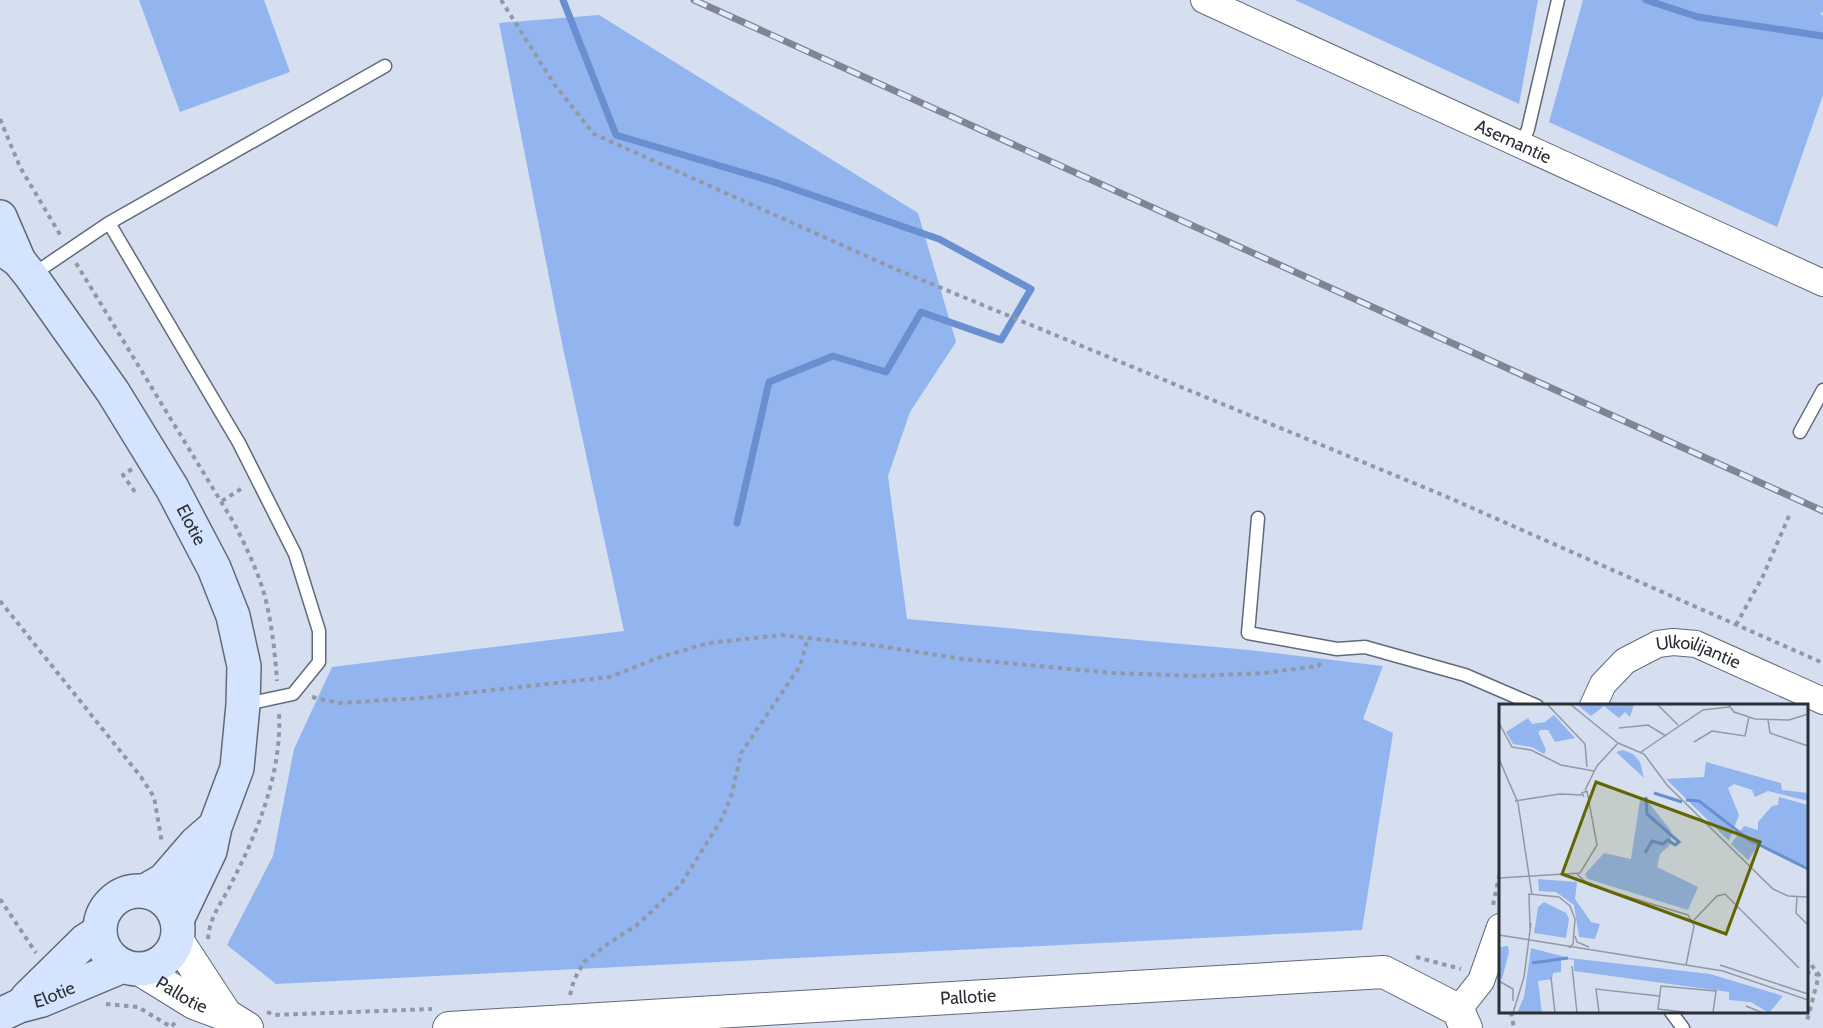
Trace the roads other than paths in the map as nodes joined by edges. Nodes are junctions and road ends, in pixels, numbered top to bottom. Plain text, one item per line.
1 (1204, 0) edge
2 (1558, 0) edge
3 (385, 66) dead end
4 (1521, 146) junction
5 (0, 217) edge
6 (110, 223) junction
7 (17, 261) edge
8 (1823, 284) edge
9 (1823, 390) edge
10 (1800, 432) dead end
11 (1258, 518) dead end
12 (1823, 701) edge
13 (1535, 704) edge
14 (1593, 704) edge
15 (243, 705) junction
16 (215, 827) junction
17 (145, 891) junction
18 (99, 932) junction
19 (187, 933) junction
20 (1499, 936) edge
21 (131, 967) junction
22 (10, 1010) edge
23 (1672, 1013) edge
24 (1462, 1019) edge
25 (237, 1022) edge
26 (449, 1028) edge
27 (1683, 1028) edge

1 - 4 street, Asemantie
2 - 4 lane
3 - 6 lane
4 - 8 street, Asemantie
5 - 7 main road, Elotie
6 - 7 lane
6 - 15 lane
7 - 15 main road, Elotie
9 - 10 lane
11 - 13 lane
12 - 14 street, Ulkoilijantie
15 - 16 main road, Elotie
16 - 17 main road, Elotie
16 - 19 main road, Elotie
17 - 18 main road
17 - 19 main road
18 - 21 main road
18 - 22 main road, Elotie
19 - 21 main road
19 - 25 street, Pallotie
20 - 24 street
21 - 22 main road, Elotie
21 - 25 street, Pallotie
23 - 27 lane
24 - 26 street, Pallotie

